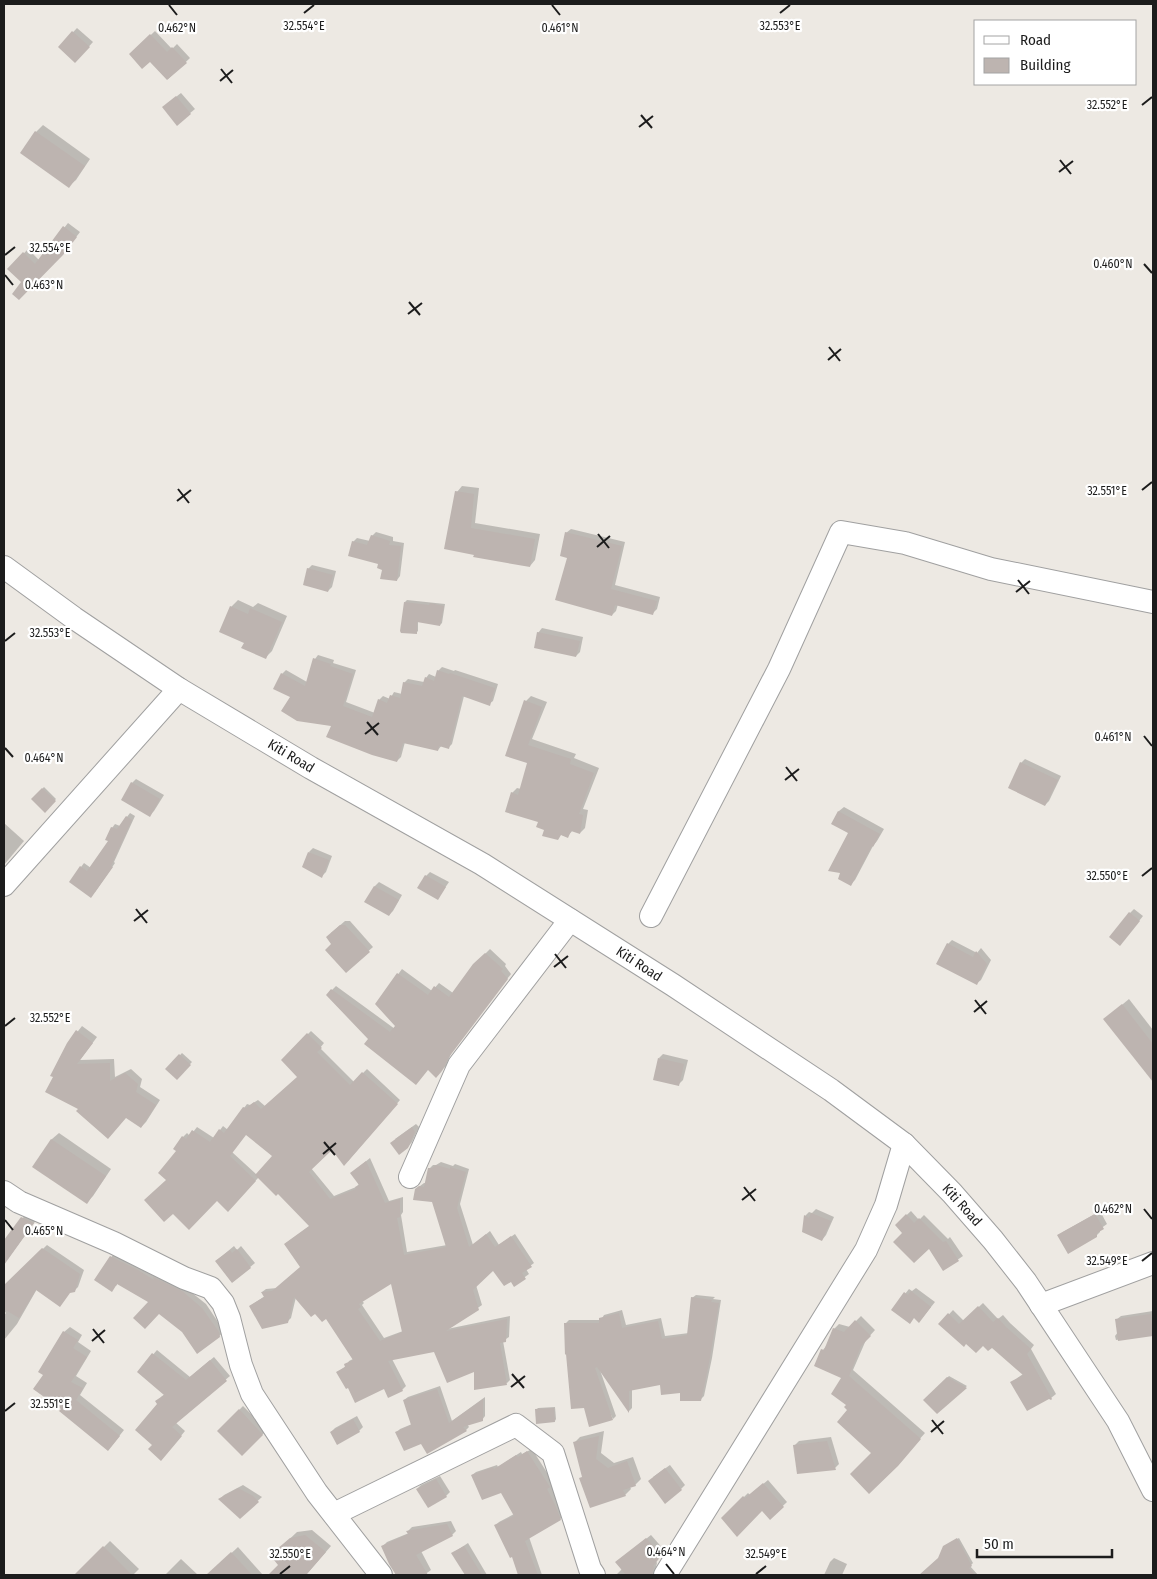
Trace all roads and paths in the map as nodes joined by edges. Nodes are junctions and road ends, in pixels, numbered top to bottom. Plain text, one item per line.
1 (4, 567) edge
2 (1153, 602) edge
3 (179, 689) junction
4 (4, 885) edge
5 (651, 916) dead end
6 (570, 920) junction
7 (904, 1144) junction
8 (410, 1177) dead end
9 (4, 1192) edge
10 (1153, 1263) edge
11 (1042, 1305) junction
12 (1153, 1490) edge
13 (334, 1514) junction
14 (381, 1575) edge
15 (594, 1575) edge
16 (665, 1575) edge

1 - 3 street, Kiti Road
2 - 5 street
3 - 4 street
3 - 6 street, Kiti Road
6 - 7 street, Kiti Road
6 - 8 street
7 - 11 street, Kiti Road
7 - 16 street
9 - 13 street
10 - 11 street
11 - 12 street, Kiti Road
13 - 14 street
13 - 15 street

